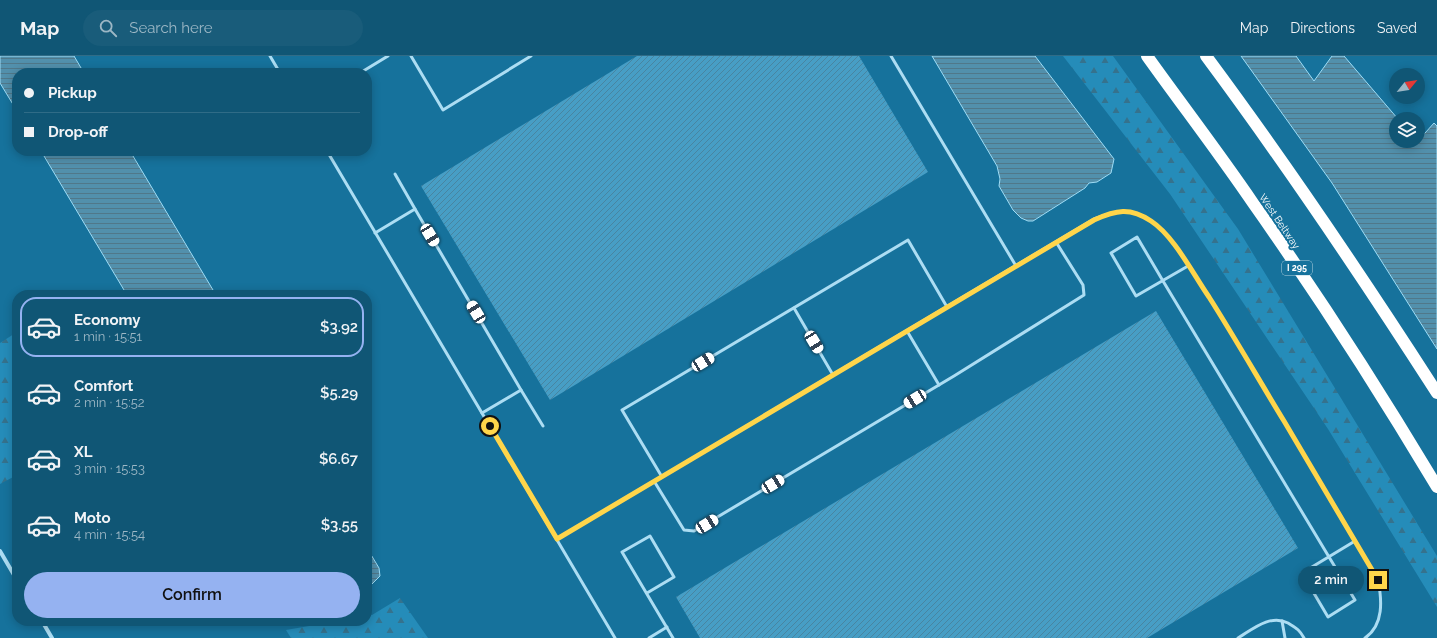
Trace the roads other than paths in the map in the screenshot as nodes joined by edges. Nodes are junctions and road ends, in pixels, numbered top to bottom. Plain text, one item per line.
1 (270, 56) edge
2 (388, 56) edge
3 (411, 56) edge
4 (531, 56) edge
5 (891, 56) edge
6 (1147, 56) edge
7 (1206, 56) edge
8 (277, 68) edge
9 (368, 68) edge
10 (330, 156) edge
11 (395, 174) dead end
12 (415, 209) junction
13 (375, 233) junction
14 (1056, 242) junction
15 (1016, 266) junction
16 (1188, 266) junction
17 (1163, 281) junction
18 (948, 307) junction
19 (794, 308) junction
20 (907, 331) junction
21 (833, 375) junction
22 (939, 385) junction
23 (521, 390) junction
24 (1437, 392) edge
25 (482, 413) junction
26 (543, 426) dead end
27 (662, 477) junction
28 (654, 481) junction
29 (1437, 487) edge
30 (557, 539) junction
31 (1355, 541) junction
32 (0, 551) edge
33 (1329, 557) junction
34 (12, 571) edge
35 (646, 593) junction
36 (1282, 620) junction
37 (45, 626) edge
38 (667, 628) junction
39 (52, 638) edge
40 (615, 638) edge
41 (649, 638) edge
42 (673, 638) edge
43 (1238, 638) edge
44 (1285, 638) edge
45 (1304, 638) edge
46 (1365, 638) edge

1 - 8 lane
2 - 9 lane
3 - 4 lane
5 - 15 lane
6 - 29 highway, West Beltway / I 295
7 - 24 highway
10 - 13 lane
11 - 12 lane
12 - 13 lane
12 - 23 lane
13 - 25 lane
14 - 15 lane
14 - 16 lane
14 - 22 lane
15 - 18 lane
16 - 17 lane
16 - 31 lane
17 - 17 lane
17 - 33 lane
18 - 19 lane
18 - 20 lane
19 - 21 lane
19 - 27 lane
20 - 21 lane
20 - 22 lane
21 - 27 lane
22 - 28 lane
23 - 25 lane
23 - 26 lane
25 - 30 lane
27 - 28 lane
28 - 30 lane
30 - 40 lane
31 - 33 lane
31 - 46 lane
32 - 34 street
33 - 33 lane
35 - 35 lane
35 - 38 lane
36 - 43 lane
36 - 44 lane
36 - 45 lane
37 - 39 street
38 - 41 lane
38 - 42 lane

